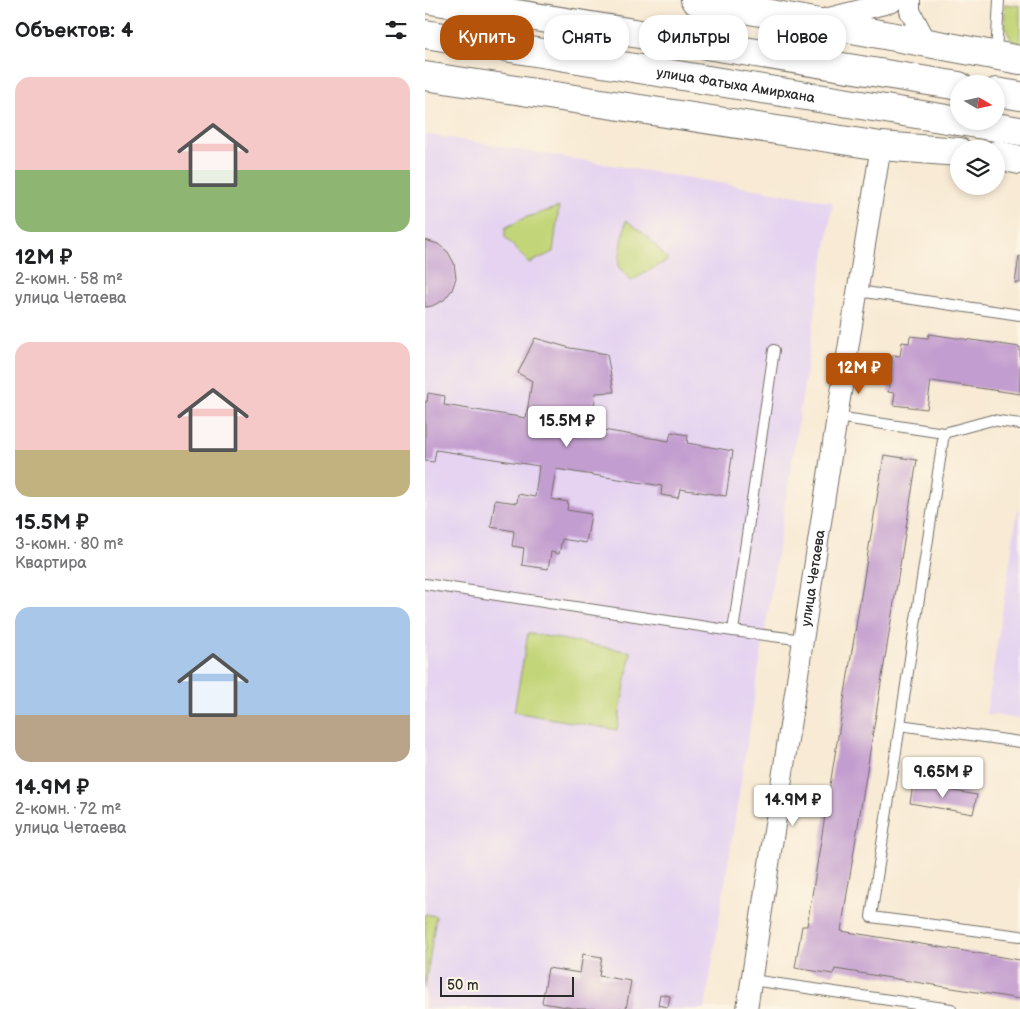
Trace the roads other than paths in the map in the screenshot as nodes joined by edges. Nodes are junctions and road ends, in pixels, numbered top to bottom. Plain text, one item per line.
1 (431, 0) edge
2 (695, 0) edge
3 (893, 0) edge
4 (910, 0) edge
5 (999, 0) edge
6 (777, 15) edge
7 (842, 15) edge
8 (846, 28) edge
9 (425, 34) edge
10 (936, 45) junction
11 (1008, 58) edge
12 (425, 76) edge
13 (1020, 78) edge
14 (950, 85) edge
15 (1005, 94) edge
16 (1020, 96) edge
17 (950, 120) edge
18 (1005, 129) edge
19 (1020, 131) edge
20 (881, 146) junction
21 (950, 151) edge
22 (1020, 154) edge
23 (1005, 155) edge
24 (1005, 157) edge
25 (1020, 160) edge
26 (858, 291) junction
27 (1020, 315) edge
28 (774, 350) dead end
29 (837, 417) junction
30 (1020, 424) edge
31 (944, 433) junction
32 (425, 584) edge
33 (733, 631) junction
34 (804, 640) junction
35 (900, 725) junction
36 (1020, 742) edge
37 (1020, 936) edge
38 (752, 980) junction
39 (747, 1009) edge
40 (951, 1009) edge

1 - 14 main road
2 - 6 main road
3 - 7 street
4 - 10 street
5 - 11 lane
8 - 10 main road
9 - 17 main road, улица Фатыха Амирхана
10 - 11 main road
10 - 13 main road
12 - 20 main road
15 - 16 main road
18 - 19 main road, улица Фатыха Амирхана
20 - 21 main road
20 - 26 street, улица Четаева
22 - 23 main road
24 - 25 main road
26 - 27 lane
26 - 29 street, улица Четаева
28 - 33 lane
29 - 31 lane
29 - 34 street, улица Четаева
30 - 31 lane
31 - 35 lane
32 - 33 lane
33 - 34 lane
34 - 38 street, улица Четаева
35 - 36 lane
35 - 37 lane
38 - 39 street, улица Четаева
38 - 40 lane

